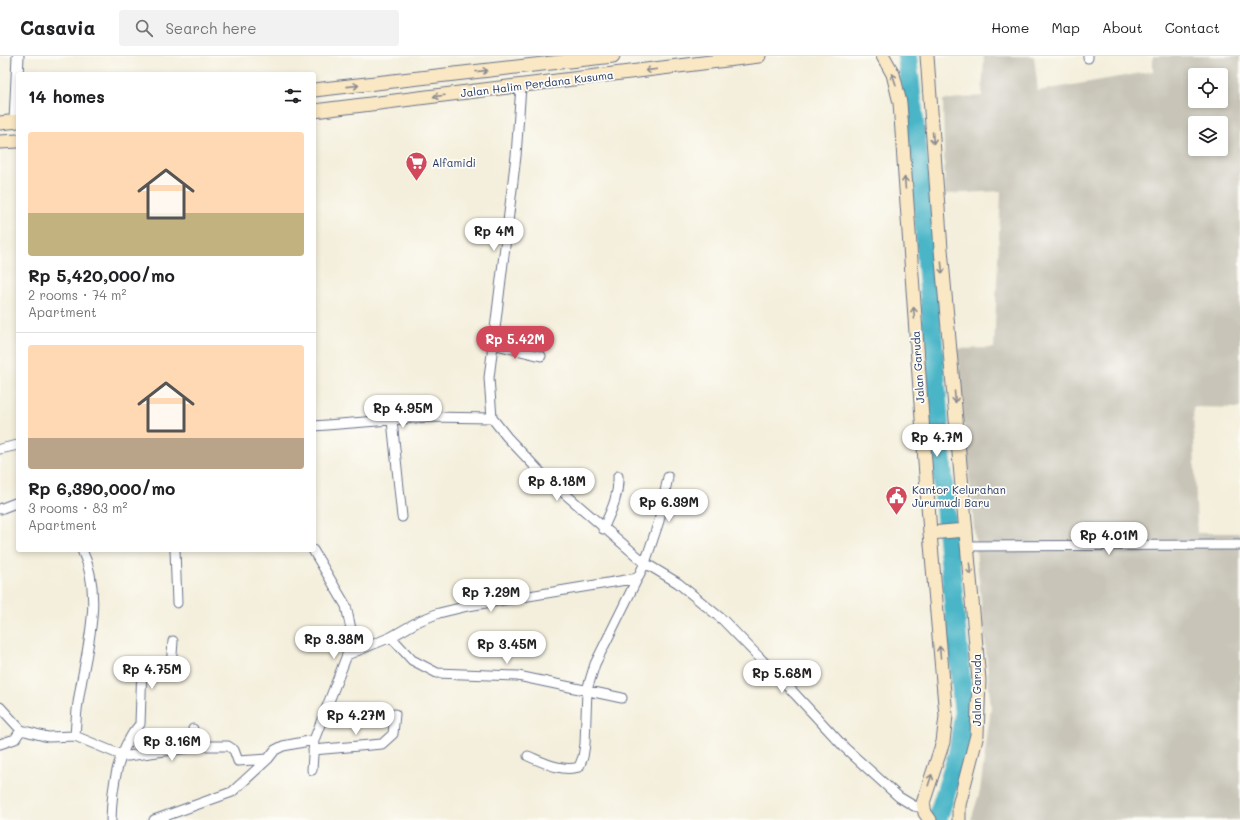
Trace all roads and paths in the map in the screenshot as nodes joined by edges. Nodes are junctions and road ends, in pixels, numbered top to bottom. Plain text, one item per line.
1 (18, 56) edge
2 (613, 56) edge
3 (759, 56) edge
4 (883, 56) edge
5 (927, 56) edge
6 (538, 60) edge
7 (18, 72) edge
8 (388, 82) junction
9 (521, 86) junction
10 (316, 90) edge
11 (391, 102) junction
12 (316, 111) edge
13 (16, 121) edge
14 (0, 123) edge
15 (16, 141) edge
16 (0, 142) edge
17 (493, 344) junction
18 (541, 356) dead end
19 (492, 418) junction
20 (392, 420) junction
21 (316, 426) edge
22 (16, 445) edge
23 (0, 449) edge
24 (618, 476) dead end
25 (668, 477) dead end
26 (16, 503) edge
27 (0, 509) edge
28 (402, 517) dead end
29 (603, 528) junction
30 (961, 531) junction
31 (933, 533) junction
32 (1240, 545) edge
33 (968, 546) junction
34 (83, 552) edge
35 (175, 552) edge
36 (314, 552) edge
37 (645, 563) junction
38 (638, 578) junction
39 (177, 604) dead end
40 (391, 637) junction
41 (172, 641) dead end
42 (347, 655) junction
43 (587, 690) junction
44 (622, 698) dead end
45 (0, 707) edge
46 (395, 714) dead end
47 (194, 729) dead end
48 (21, 730) junction
49 (75, 736) junction
50 (314, 740) junction
51 (0, 744) edge
52 (189, 746) junction
53 (313, 750) junction
54 (121, 755) junction
55 (528, 756) dead end
56 (268, 759) junction
57 (312, 770) dead end
58 (926, 816) edge
59 (111, 820) edge
60 (154, 820) edge
61 (959, 820) edge

1 - 7 street
2 - 6 main road, Jalan Halim Perdana Kusuma
3 -> 9 main road, Jalan Halim Perdana Kusuma
31 -> 4 main road, Jalan Garuda
5 -> 30 main road, Jalan Garuda
8 -> 6 main road, Jalan Halim Perdana Kusuma
10 -> 8 main road, Jalan Halim Perdana Kusuma
8 - 11 main road
9 -> 11 main road, Jalan Halim Perdana Kusuma
9 - 17 street
11 - 12 main road, Jalan Halim Perdana Kusuma
13 - 14 main road
15 - 16 main road
17 - 18 street
17 - 19 street
19 - 20 street
19 - 29 street
20 - 21 street
20 - 28 street
22 - 23 street
24 - 29 street
25 - 37 street
26 - 27 street
29 - 37 street
30 - 31 main road
30 - 33 main road, Jalan Garuda
58 -> 31 main road, Jalan Garuda
32 - 33 street
33 -> 61 main road, Jalan Garuda
34 - 49 street
35 - 39 street
36 - 42 street
37 - 38 street
37 - 58 street
38 - 40 street
38 - 43 street
40 - 42 street
40 - 43 street
41 - 54 street
42 - 50 street
43 - 44 street
43 - 55 street
45 - 48 street
46 - 53 street
47 - 52 street
48 - 49 street
48 - 51 street
49 - 54 street
50 - 53 street
50 - 56 street
52 - 54 street
52 - 56 street
53 - 57 street
54 - 59 street
56 - 60 street

